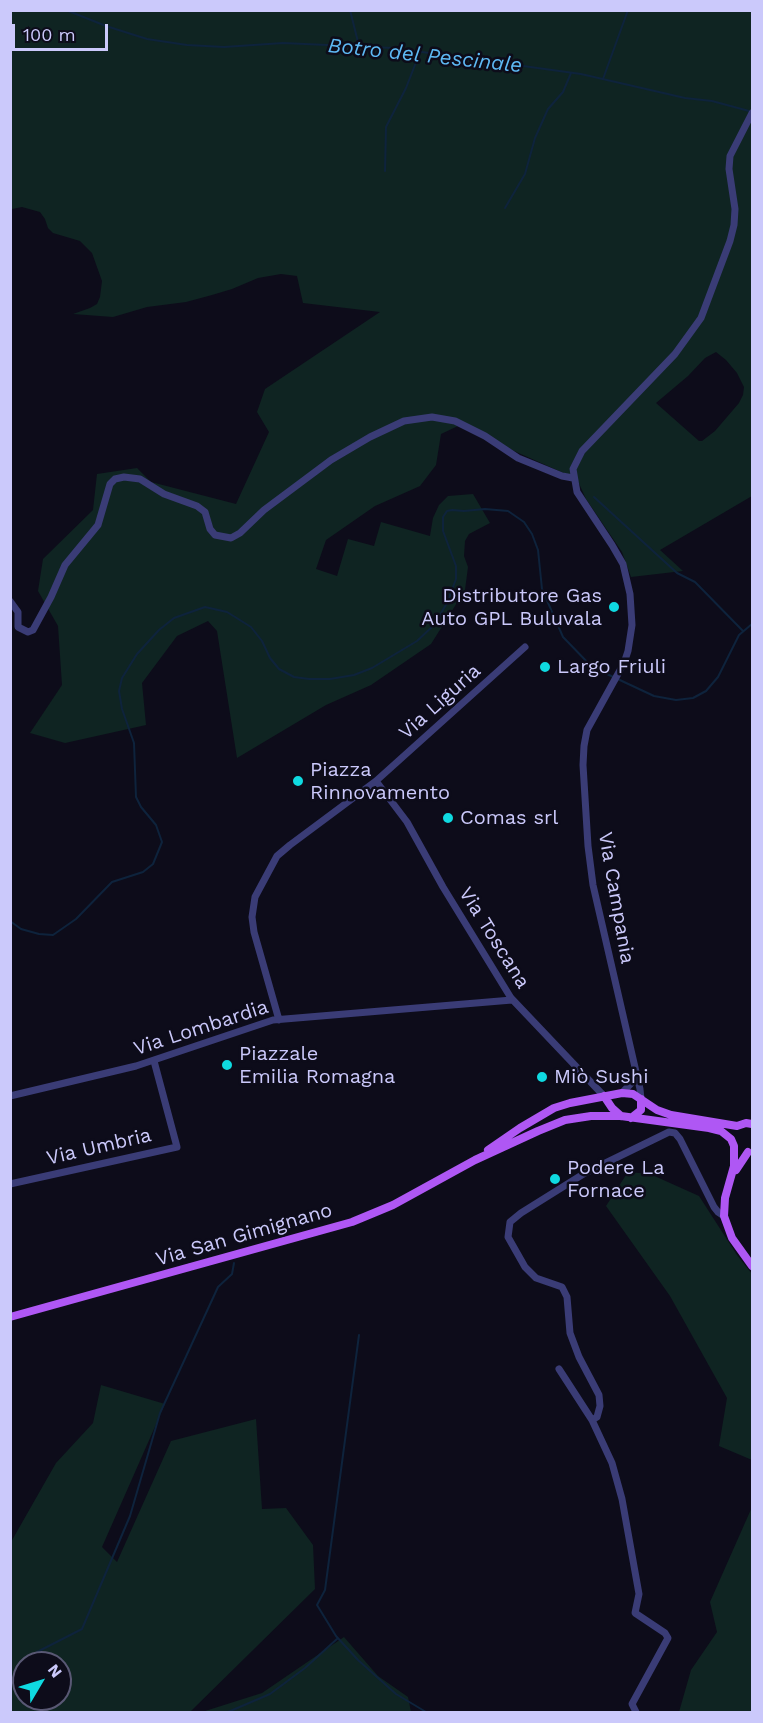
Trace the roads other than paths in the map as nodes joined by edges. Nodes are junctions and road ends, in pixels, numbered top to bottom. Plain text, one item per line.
1 (753, 113) edge
2 (573, 478) junction
3 (10, 601) edge
4 (14, 626) edge
5 (525, 647) dead end
6 (376, 781) junction
7 (512, 1000) junction
8 (279, 1020) junction
9 (154, 1061) junction
10 (637, 1077) junction
11 (622, 1093) junction
12 (10, 1096) edge
13 (604, 1096) junction
14 (641, 1099) junction
15 (621, 1116) junction
16 (631, 1118) junction
17 (752, 1125) edge
18 (737, 1126) junction
19 (733, 1143) junction
20 (750, 1151) edge
21 (475, 1160) junction
22 (734, 1172) junction
23 (10, 1184) edge
24 (724, 1216) junction
25 (753, 1266) edge
26 (10, 1317) edge
27 (559, 1369) dead end
28 (592, 1420) junction
29 (636, 1713) edge

1 - 2 street
2 - 4 street
2 - 10 street, Via Campania
3 - 4 street
5 - 6 street, Via Liguria
6 - 7 street, Via Toscana
6 - 8 street
7 - 8 street, Via Lombardia
7 - 13 street, Via Toscana
8 - 9 street, Via Lombardia
9 - 12 street, Via Lombardia
9 - 23 street, Via Umbria
10 - 11 street
10 - 14 street, Via Campania
11 - 13 main road, Via San Gimignano
11 - 14 main road, Via San Gimignano
13 - 15 main road
13 - 21 main road, Via San Gimignano
14 - 16 main road
14 - 18 main road, Via San Gimignano
15 - 16 main road, Via San Gimignano
15 - 21 main road, Via San Gimignano
16 - 19 main road, Via San Gimignano
17 - 18 main road, Via San Gimignano
18 - 19 main road, Via San Gimignano
19 - 20 main road, Via San Gimignano
19 - 22 main road, Via San Gimignano
20 - 22 main road, Via San Gimignano
21 - 26 main road, Via San Gimignano
22 - 24 main road, Via San Gimignano
24 - 25 main road
24 - 28 street
27 - 28 street
28 - 29 street

